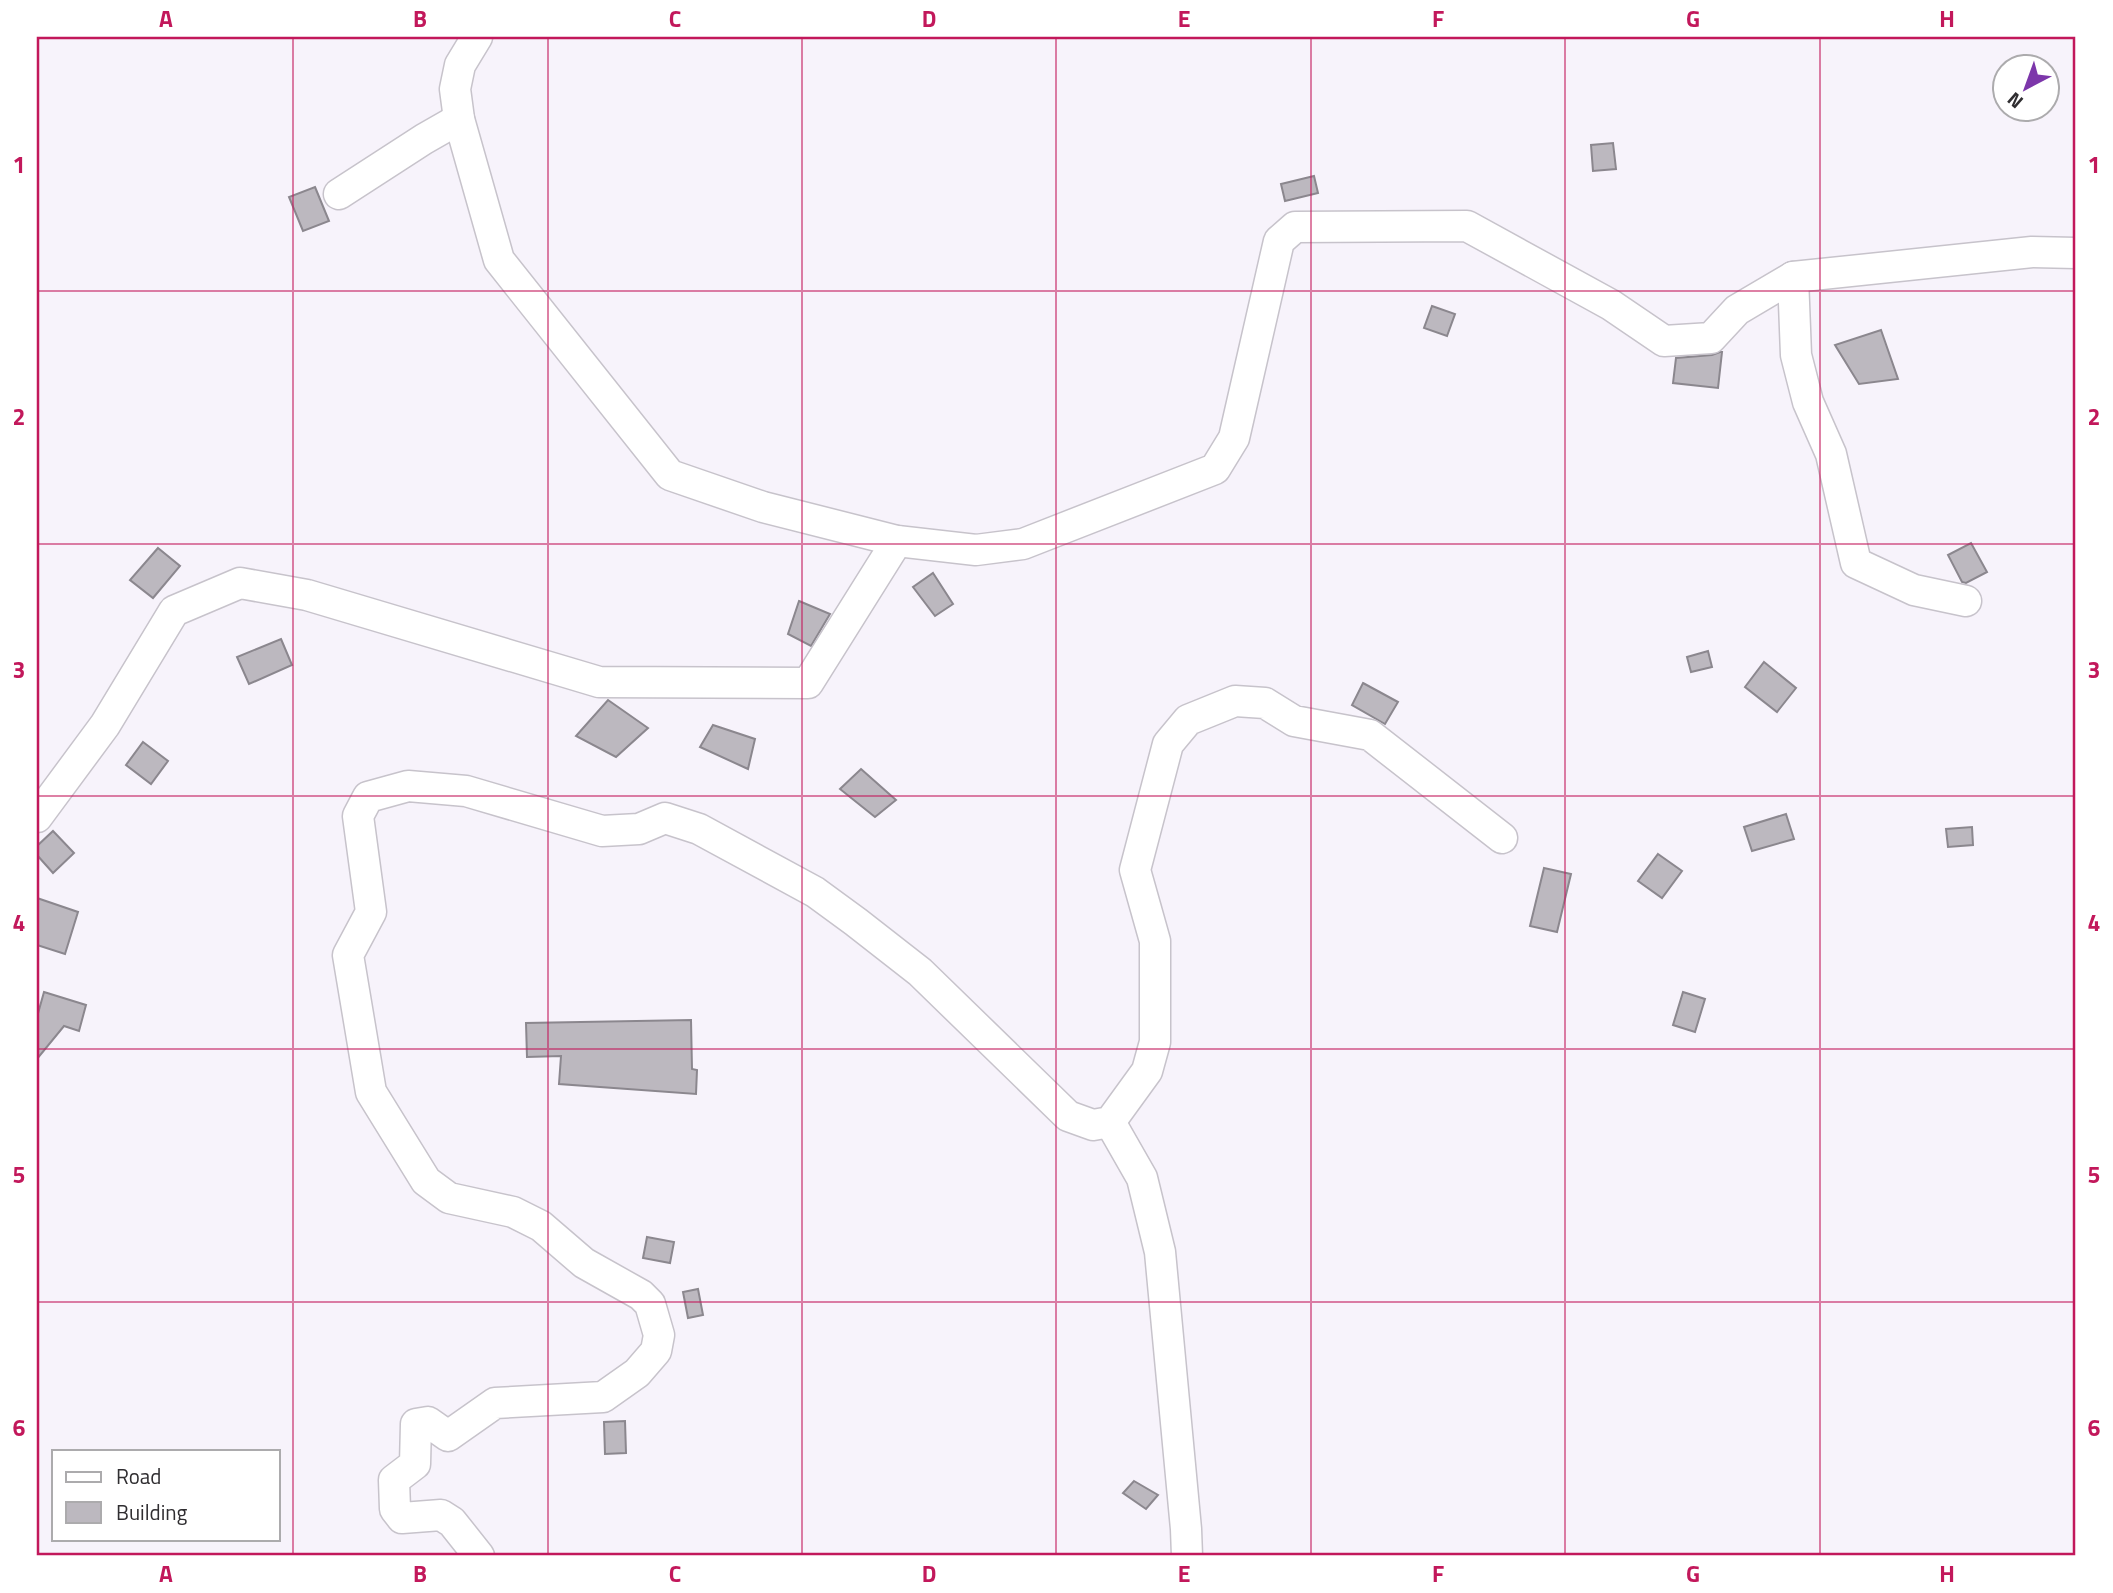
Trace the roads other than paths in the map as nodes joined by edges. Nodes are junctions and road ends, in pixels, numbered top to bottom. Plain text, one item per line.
1 (477, 37) edge
2 (459, 120) junction
3 (339, 194) dead end
4 (2076, 253) edge
5 (1793, 277) junction
6 (897, 541) junction
7 (1966, 601) dead end
8 (37, 817) edge
9 (1502, 838) dead end
10 (1110, 1122) junction
11 (479, 1556) edge
12 (1187, 1556) edge

1 - 2 street
2 - 3 street
2 - 6 street
4 - 5 street
5 - 6 street
5 - 7 street
6 - 8 street
9 - 10 street
10 - 11 street
10 - 12 street

